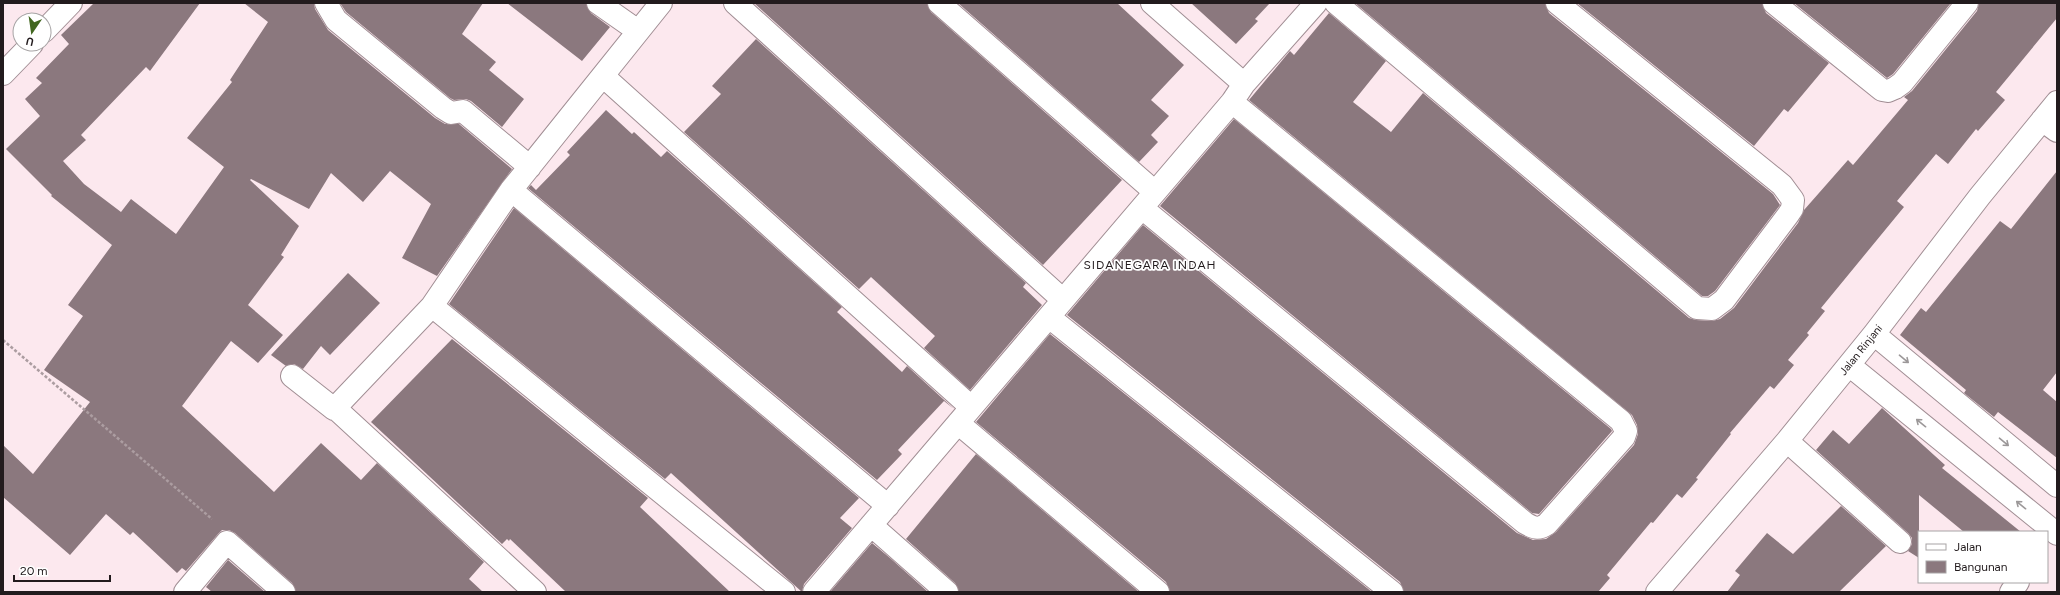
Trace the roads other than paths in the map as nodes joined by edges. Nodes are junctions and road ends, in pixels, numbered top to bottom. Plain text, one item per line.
1 (71, 3) edge
2 (326, 3) edge
3 (598, 3) edge
4 (661, 3) edge
5 (735, 3) edge
6 (939, 3) edge
7 (1152, 3) edge
8 (1316, 3) edge
9 (1336, 3) edge
10 (1557, 3) edge
11 (1774, 3) edge
12 (1967, 3) edge
13 (52, 23) edge
14 (638, 31) junction
15 (24, 52) edge
16 (3, 74) edge
17 (603, 76) junction
18 (1238, 93) junction
19 (2057, 102) edge
20 (2049, 126) edge
21 (530, 167) junction
22 (511, 190) junction
23 (1149, 200) junction
24 (1063, 300) junction
25 (432, 306) junction
26 (1049, 317) junction
27 (1874, 334) junction
28 (1849, 365) junction
29 (292, 376) dead end
30 (335, 408) junction
31 (965, 415) junction
32 (1787, 441) junction
33 (2057, 486) edge
34 (888, 506) junction
35 (872, 525) junction
36 (2053, 531) edge
37 (1900, 542) dead end
38 (2017, 583) edge
39 (185, 592) edge
40 (284, 592) edge
41 (535, 592) edge
42 (784, 592) edge
43 (814, 592) edge
44 (947, 592) edge
45 (1158, 592) edge
46 (1392, 592) edge
47 (1657, 592) edge
48 (2011, 592) edge

1 - 13 street
2 - 21 street
3 - 14 street
4 - 14 street
5 - 24 street
6 - 23 street
7 - 18 street
8 - 18 street
9 - 10 street
11 - 12 street
14 - 17 street
15 - 16 street
17 - 21 street
17 - 31 street
18 - 23 street
18 - 23 street
19 - 20 street, Jalan Rinjani
20 - 27 street, Jalan Rinjani
21 - 22 street
22 - 25 street
22 - 34 street
23 - 24 street
24 - 26 street
25 - 30 street
25 - 42 street
26 - 31 street
26 - 46 street
27 - 28 street, Jalan Rinjani
27 -> 33 street
28 - 32 street, Jalan Rinjani
36 -> 28 street
29 - 30 street
30 - 41 street
31 - 34 street
31 - 45 street
32 - 37 street
32 - 47 street, Jalan Rinjani
34 - 35 street
35 - 43 street
35 - 44 street
38 - 48 street
39 - 40 street

